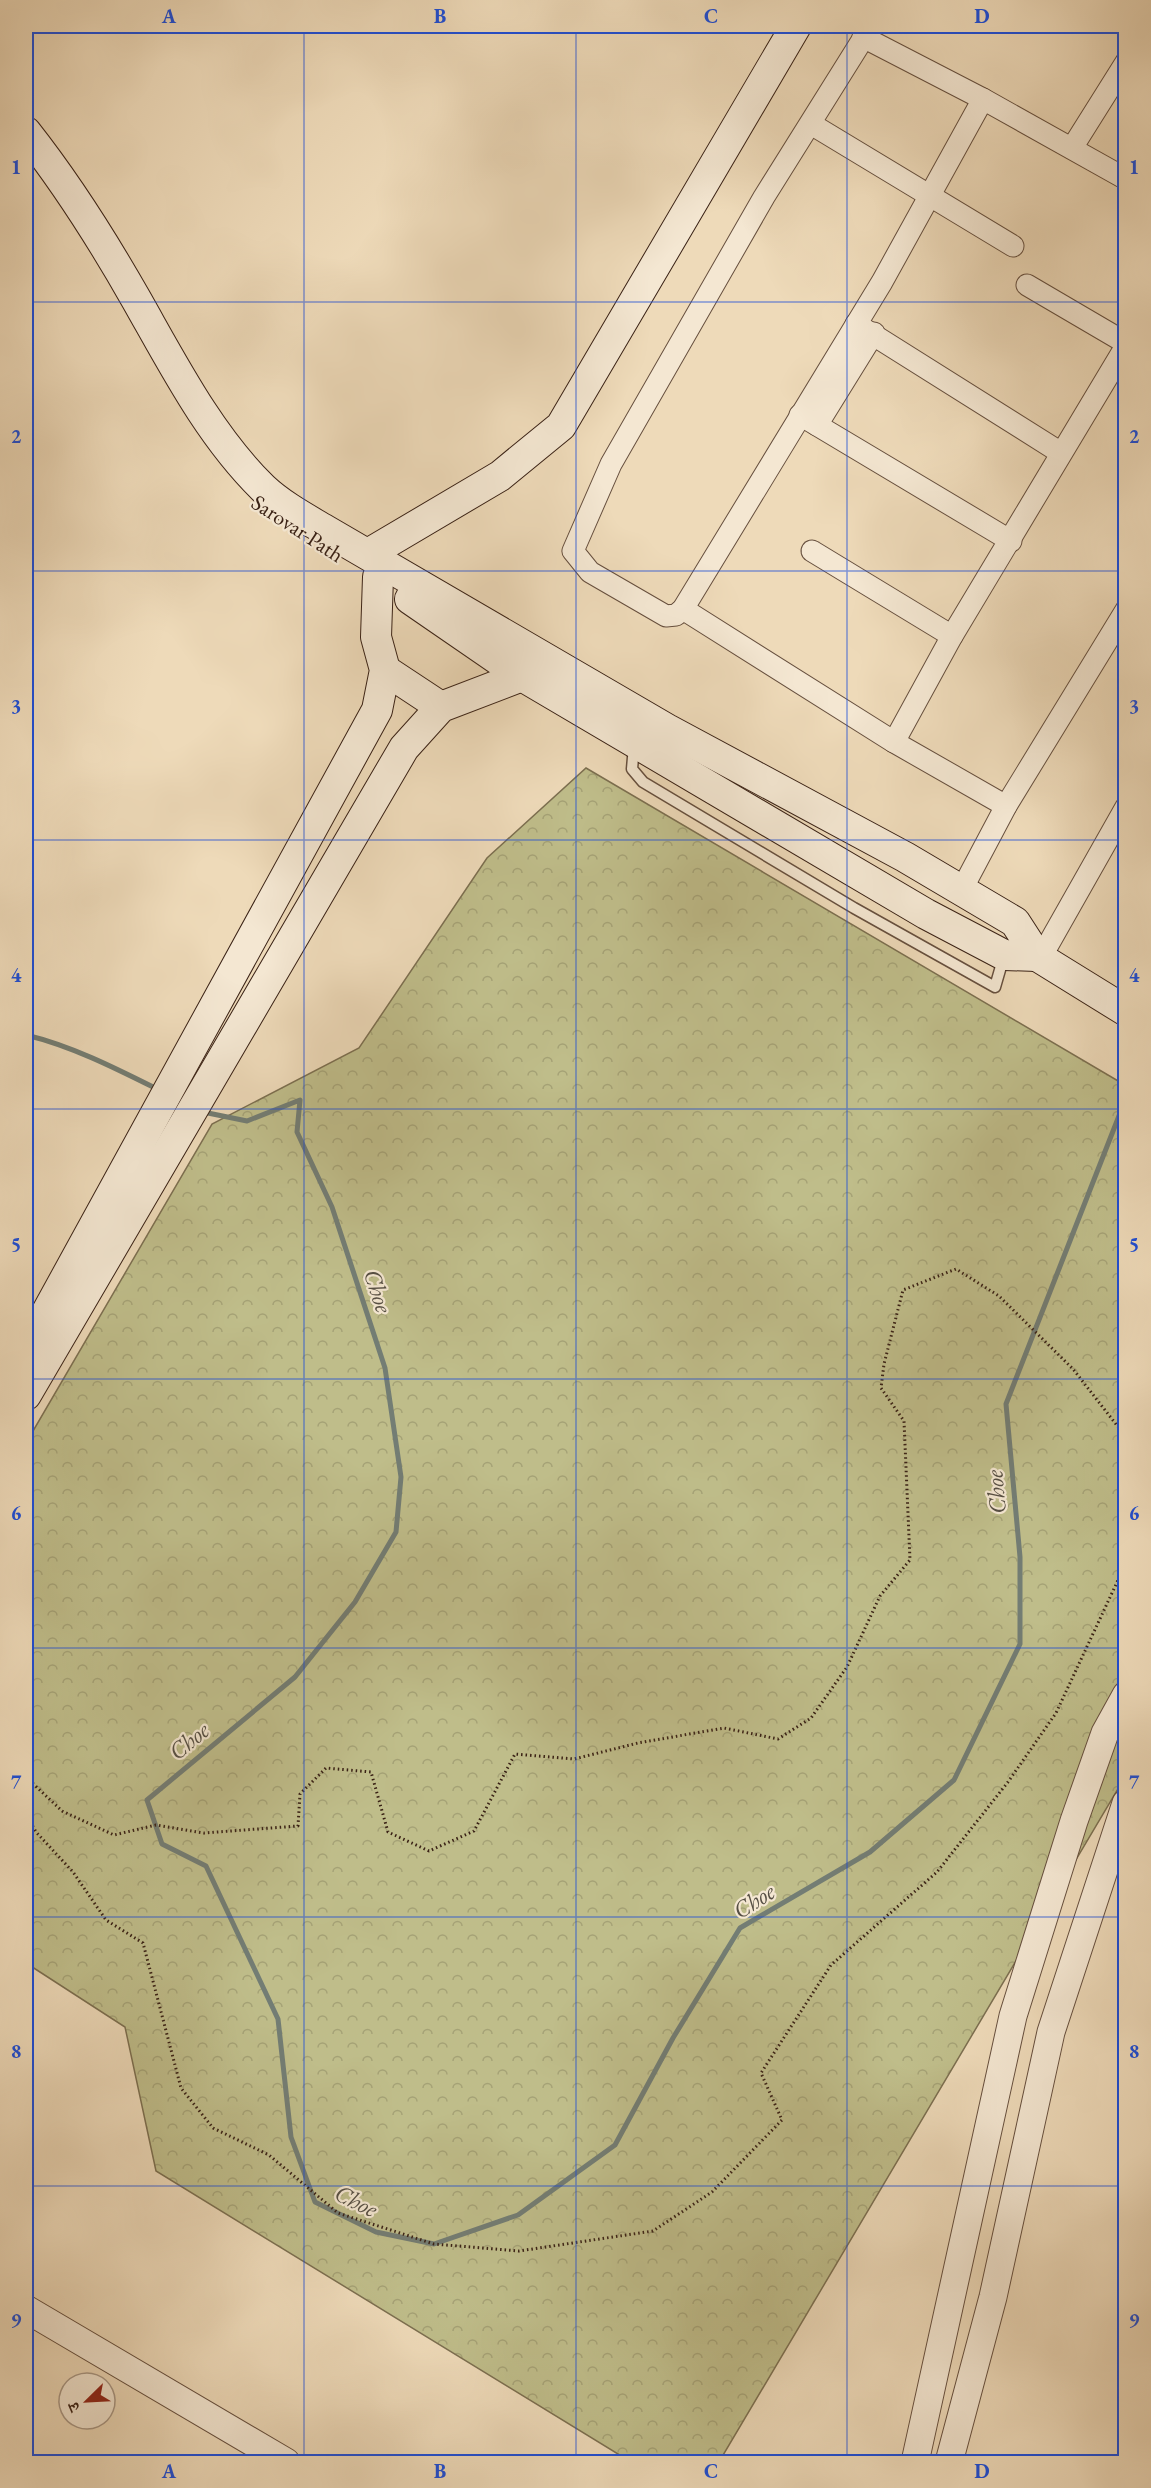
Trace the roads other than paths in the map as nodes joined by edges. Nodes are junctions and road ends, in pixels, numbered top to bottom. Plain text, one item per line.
1 (796, 26) edge
2 (867, 31) edge
3 (1122, 74) edge
4 (983, 99) junction
5 (811, 124) junction
6 (26, 132) edge
7 (1072, 148) junction
8 (26, 165) edge
9 (1125, 179) edge
10 (930, 196) junction
11 (1013, 246) dead end
12 (1027, 285) dead end
13 (865, 328) junction
14 (1125, 345) edge
15 (809, 420) junction
16 (1061, 453) junction
17 (1011, 542) junction
18 (812, 551) dead end
19 (373, 566) junction
20 (683, 609) junction
21 (1125, 610) edge
22 (952, 636) junction
23 (385, 670) junction
24 (522, 676) junction
25 (441, 707) junction
26 (894, 742) junction
27 (1006, 806) junction
28 (1125, 807) edge
29 (961, 891) junction
30 (1039, 957) junction
31 (1125, 1011) edge
32 (186, 1056) junction
33 (214, 1072) junction
34 (77, 1281) junction
35 (26, 1350) edge
36 (26, 1395) edge
37 (1125, 1695) edge
38 (1125, 1803) edge
39 (26, 2309) edge
40 (286, 2463) edge
41 (915, 2463) edge
42 (949, 2463) edge

1 - 19 main road
2 - 4 street
2 - 5 street
3 - 7 street
4 - 7 street
4 - 10 street
5 - 10 street
5 - 20 street
6 - 19 main road
7 - 9 street
8 - 19 main road, Sarovar Path
10 - 11 street
10 - 13 street
12 - 14 street
13 - 15 street
13 - 16 street
14 - 16 street
15 - 17 street
15 - 20 street
16 - 17 street
17 - 22 street
18 - 22 street
19 - 23 main road
19 - 24 main road, Sarovar Path
19 - 29 main road
20 - 26 street
21 - 27 street
22 - 26 street
23 - 25 main road
23 - 32 main road
24 - 25 main road
24 - 30 main road, Sarovar Path
25 - 33 main road
26 - 27 street
27 - 29 street
28 - 30 street
29 - 30 main road
30 - 31 main road
32 - 33 main road
32 - 34 main road
33 - 34 main road
34 - 35 main road
34 - 36 main road
37 - 41 street
38 - 42 street
39 - 40 street

